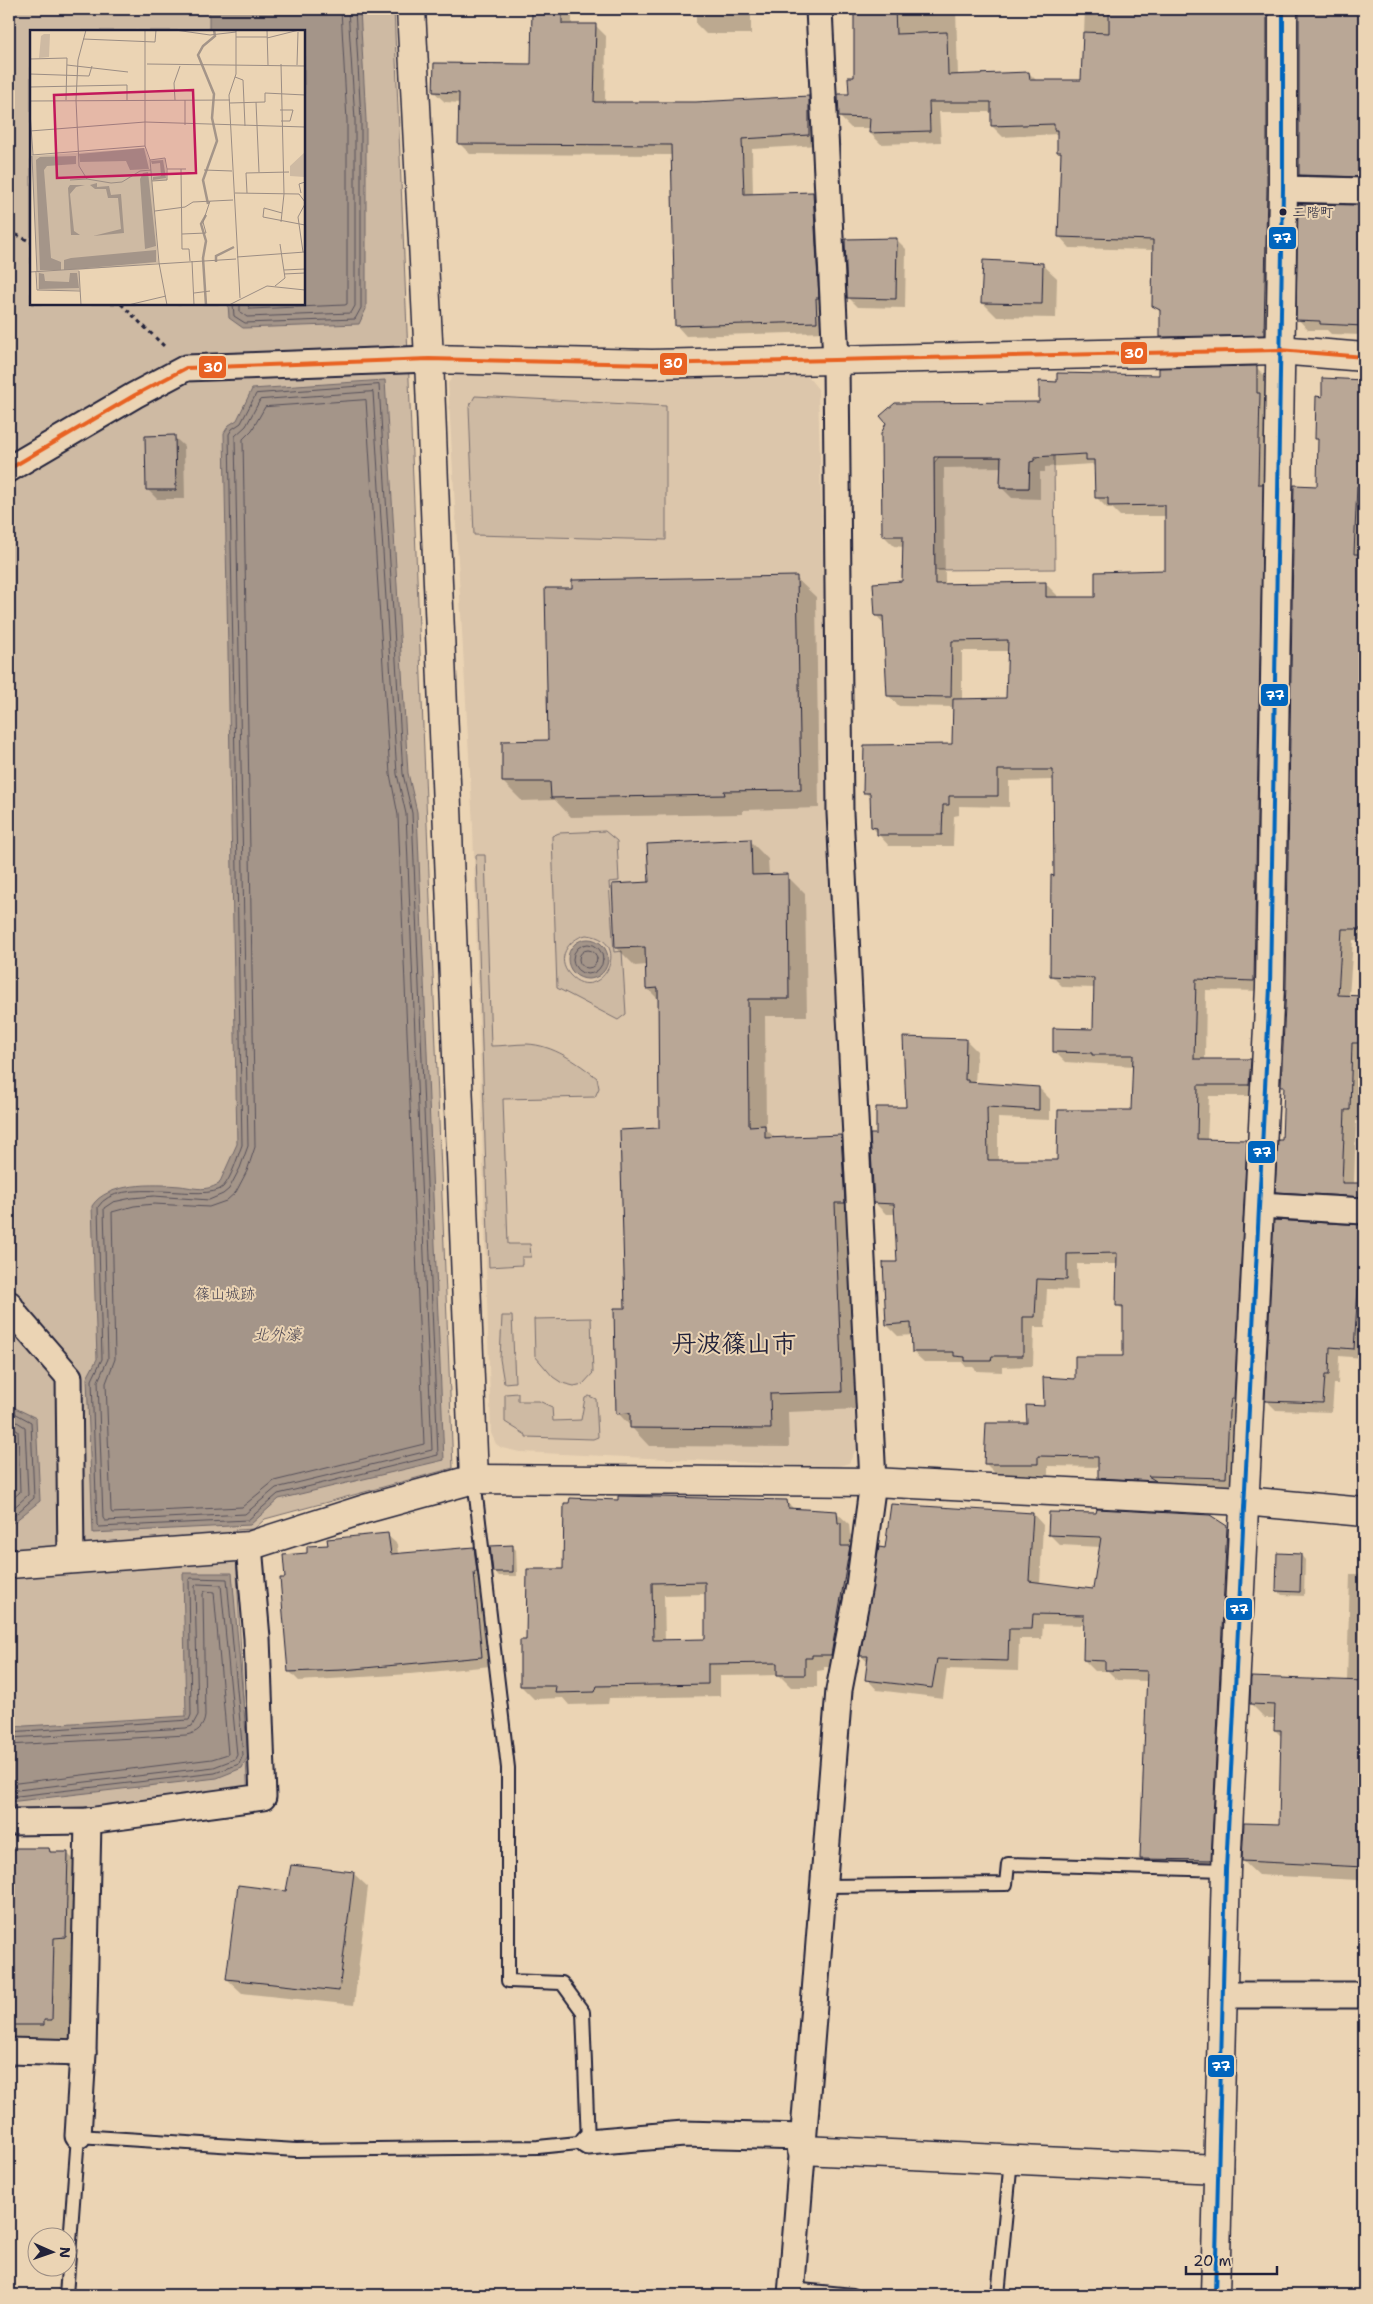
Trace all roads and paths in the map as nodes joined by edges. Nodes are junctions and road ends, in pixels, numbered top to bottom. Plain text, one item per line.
1 (411, 9) edge
2 (818, 9) edge
3 (1283, 9) edge
4 (1283, 189) junction
5 (1364, 192) edge
6 (9, 231) edge
7 (30, 242) edge
8 (122, 305) edge
9 (1279, 350) junction
10 (1364, 356) edge
11 (429, 359) junction
12 (836, 361) junction
13 (186, 368) junction
14 (9, 469) edge
15 (1259, 1205) junction
16 (1364, 1211) edge
17 (9, 1304) edge
18 (474, 1479) junction
19 (873, 1482) junction
20 (1244, 1501) junction
21 (1364, 1512) edge
22 (249, 1546) junction
23 (72, 1559) junction
24 (9, 1564) edge
25 (88, 1821) junction
26 (9, 1822) edge
27 (1226, 1870) junction
28 (824, 1886) junction
29 (1224, 1995) junction
30 (1364, 1995) edge
31 (9, 2052) edge
32 (83, 2053) junction
33 (78, 2136) junction
34 (588, 2142) junction
35 (802, 2143) junction
36 (1011, 2159) junction
37 (1218, 2169) junction
38 (791, 2292) edge
39 (66, 2295) edge
40 (854, 2295) edge
41 (998, 2295) edge
42 (1215, 2295) edge

1 - 11 street
2 - 12 street
3 - 4 street
4 - 5 street
4 - 9 street
6 - 7 path
8 - 13 path
9 - 10 street
9 - 12 street
9 - 15 street
11 - 12 street
11 - 13 street
11 - 18 street
12 - 19 street
13 - 14 street
15 - 16 street
15 - 20 street
17 - 23 street
18 - 19 street
18 - 22 street
18 - 34 lane
19 - 20 street
19 - 28 street
20 - 21 street
20 - 27 street
22 - 23 street
22 - 25 street
23 - 24 street
25 - 26 street
25 - 32 street
27 - 28 lane
27 - 29 street
28 - 35 street
29 - 30 street
29 - 37 street
31 - 32 street
32 - 33 street
33 - 34 lane
33 - 39 lane
34 - 35 street
35 - 36 street
35 - 38 street
36 - 37 street
36 - 41 lane
37 - 42 street
38 - 40 lane

